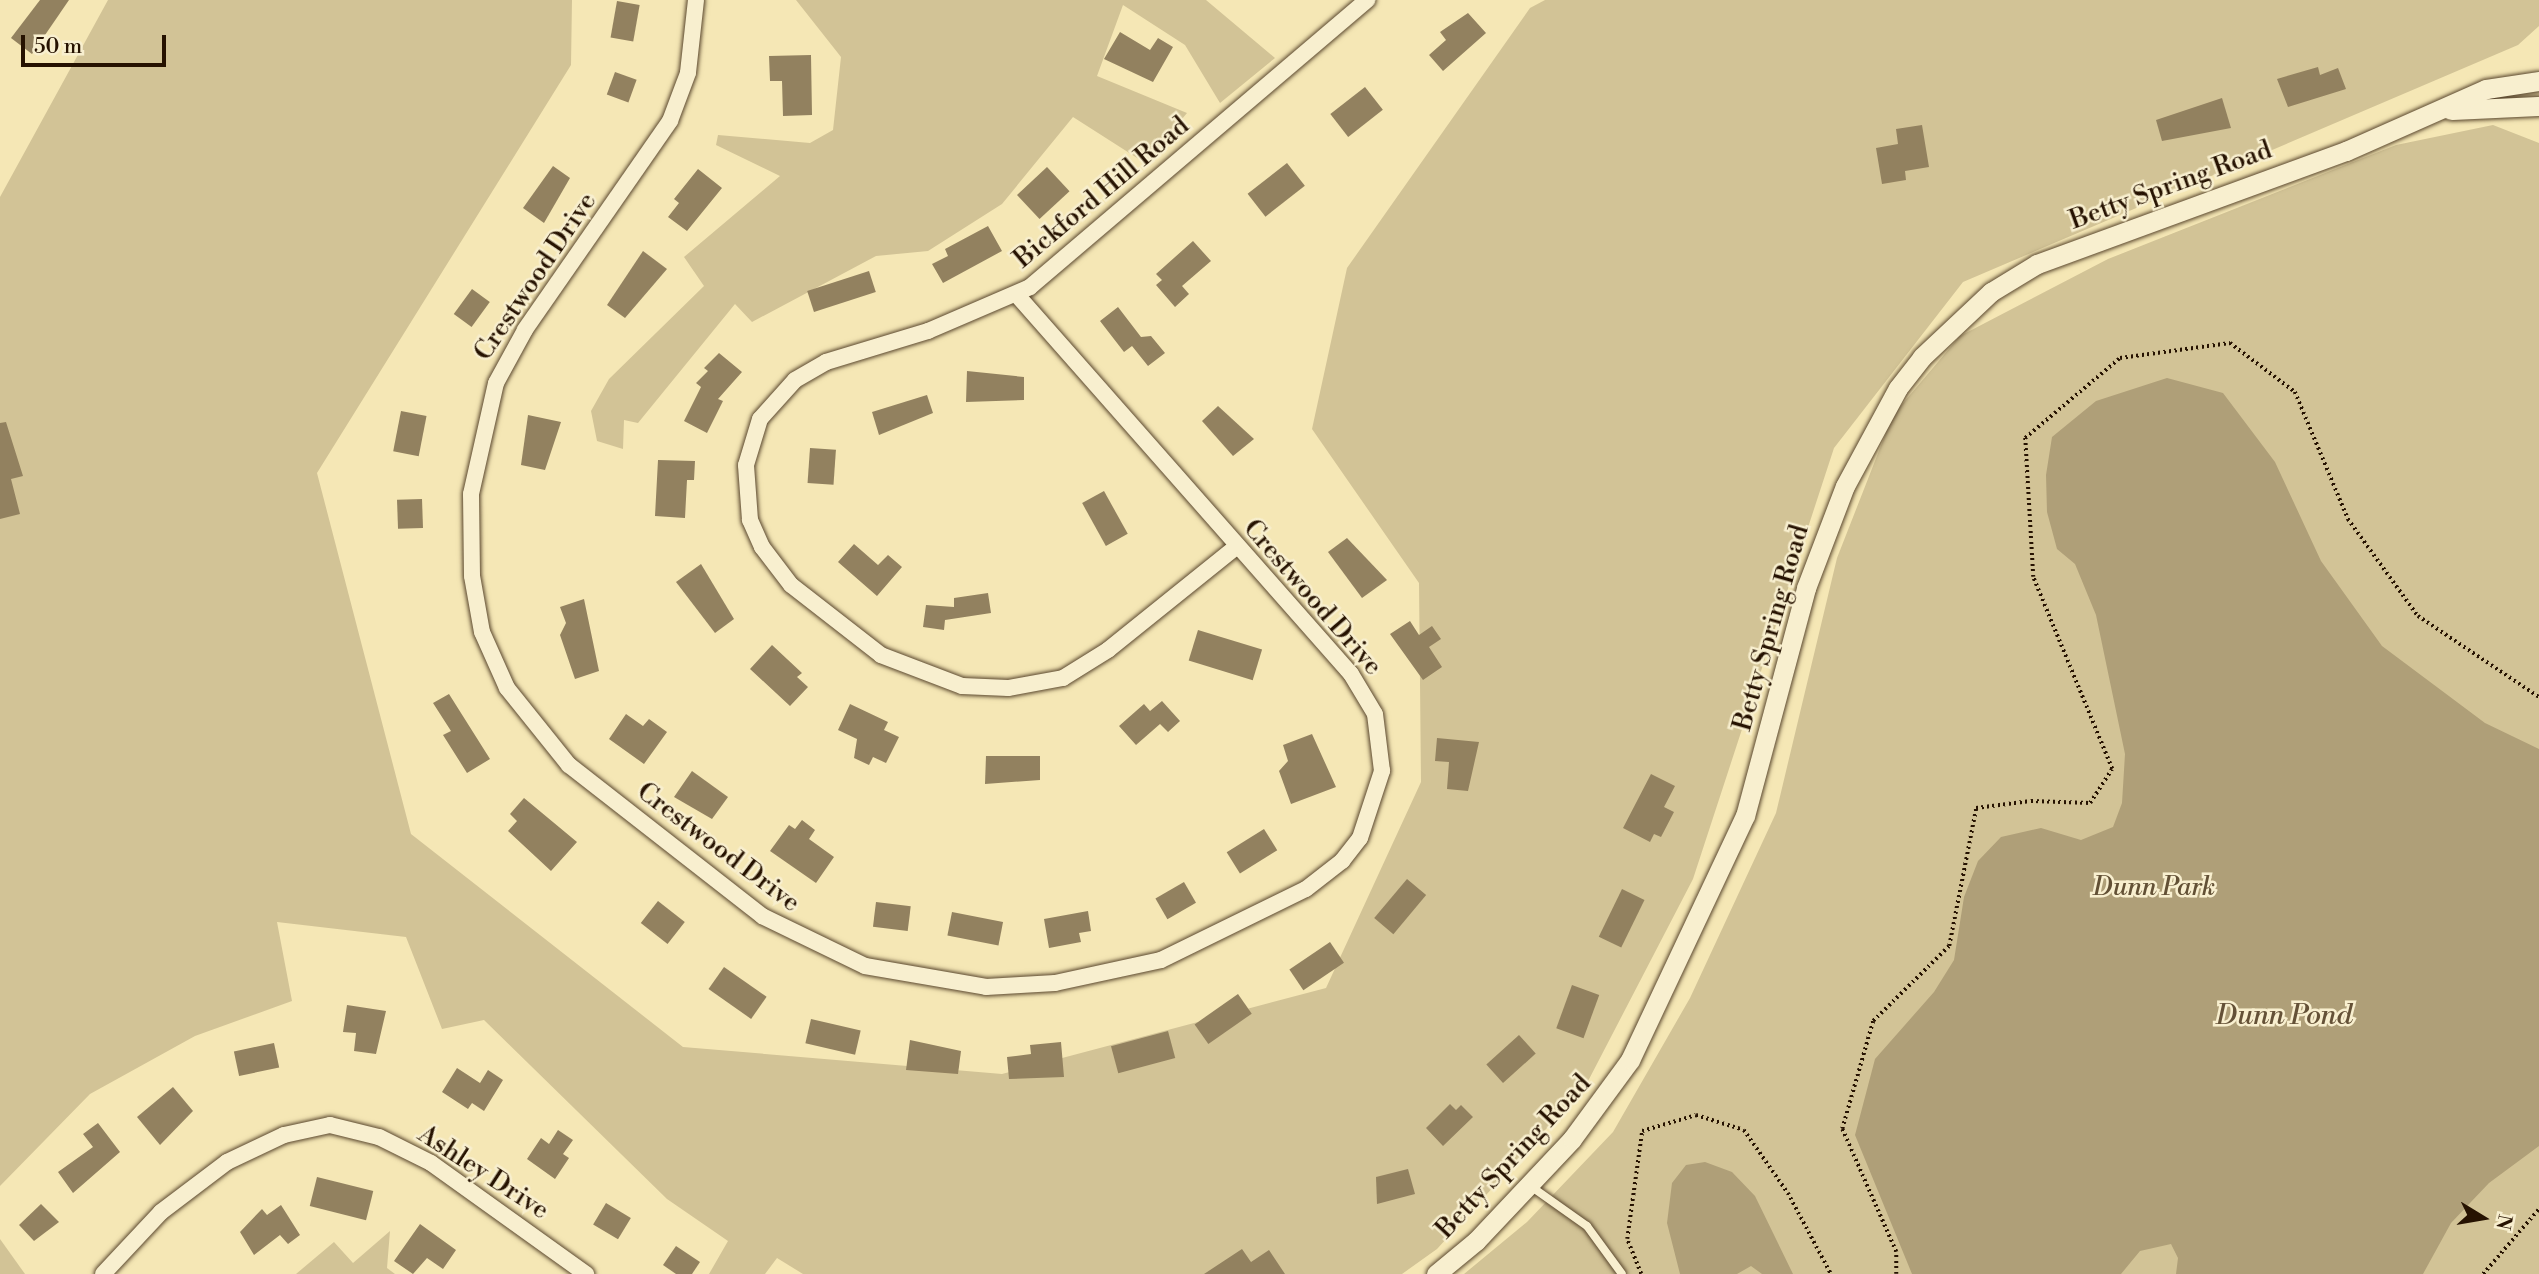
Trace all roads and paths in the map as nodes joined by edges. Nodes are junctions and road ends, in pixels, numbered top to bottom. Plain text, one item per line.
1 (696, 0) edge
2 (1367, 0) edge
3 (2539, 81) edge
4 (2539, 106) edge
5 (2426, 113) junction
6 (1017, 295) junction
7 (1236, 547) junction
8 (2539, 697) edge
9 (1529, 1185) junction
10 (2539, 1209) edge
11 (103, 1274) edge
12 (586, 1274) edge
13 (1436, 1274) edge
14 (1622, 1274) edge
15 (1641, 1274) edge
16 (1831, 1274) edge
17 (1896, 1274) edge
18 (2483, 1274) edge

1 - 7 street, Crestwood Drive
2 - 6 street, Bickford Hill Road
3 - 5 street, Betty Spring Road
4 - 5 street, Betty Spring Road
5 - 9 street, Betty Spring Road
6 - 7 street, Crestwood Drive
6 - 7 street, Bickford Hill Road
8 - 17 path
9 - 13 street, Betty Spring Road
9 - 14 lane
10 - 18 path
11 - 12 street, Ashley Drive
15 - 16 path

